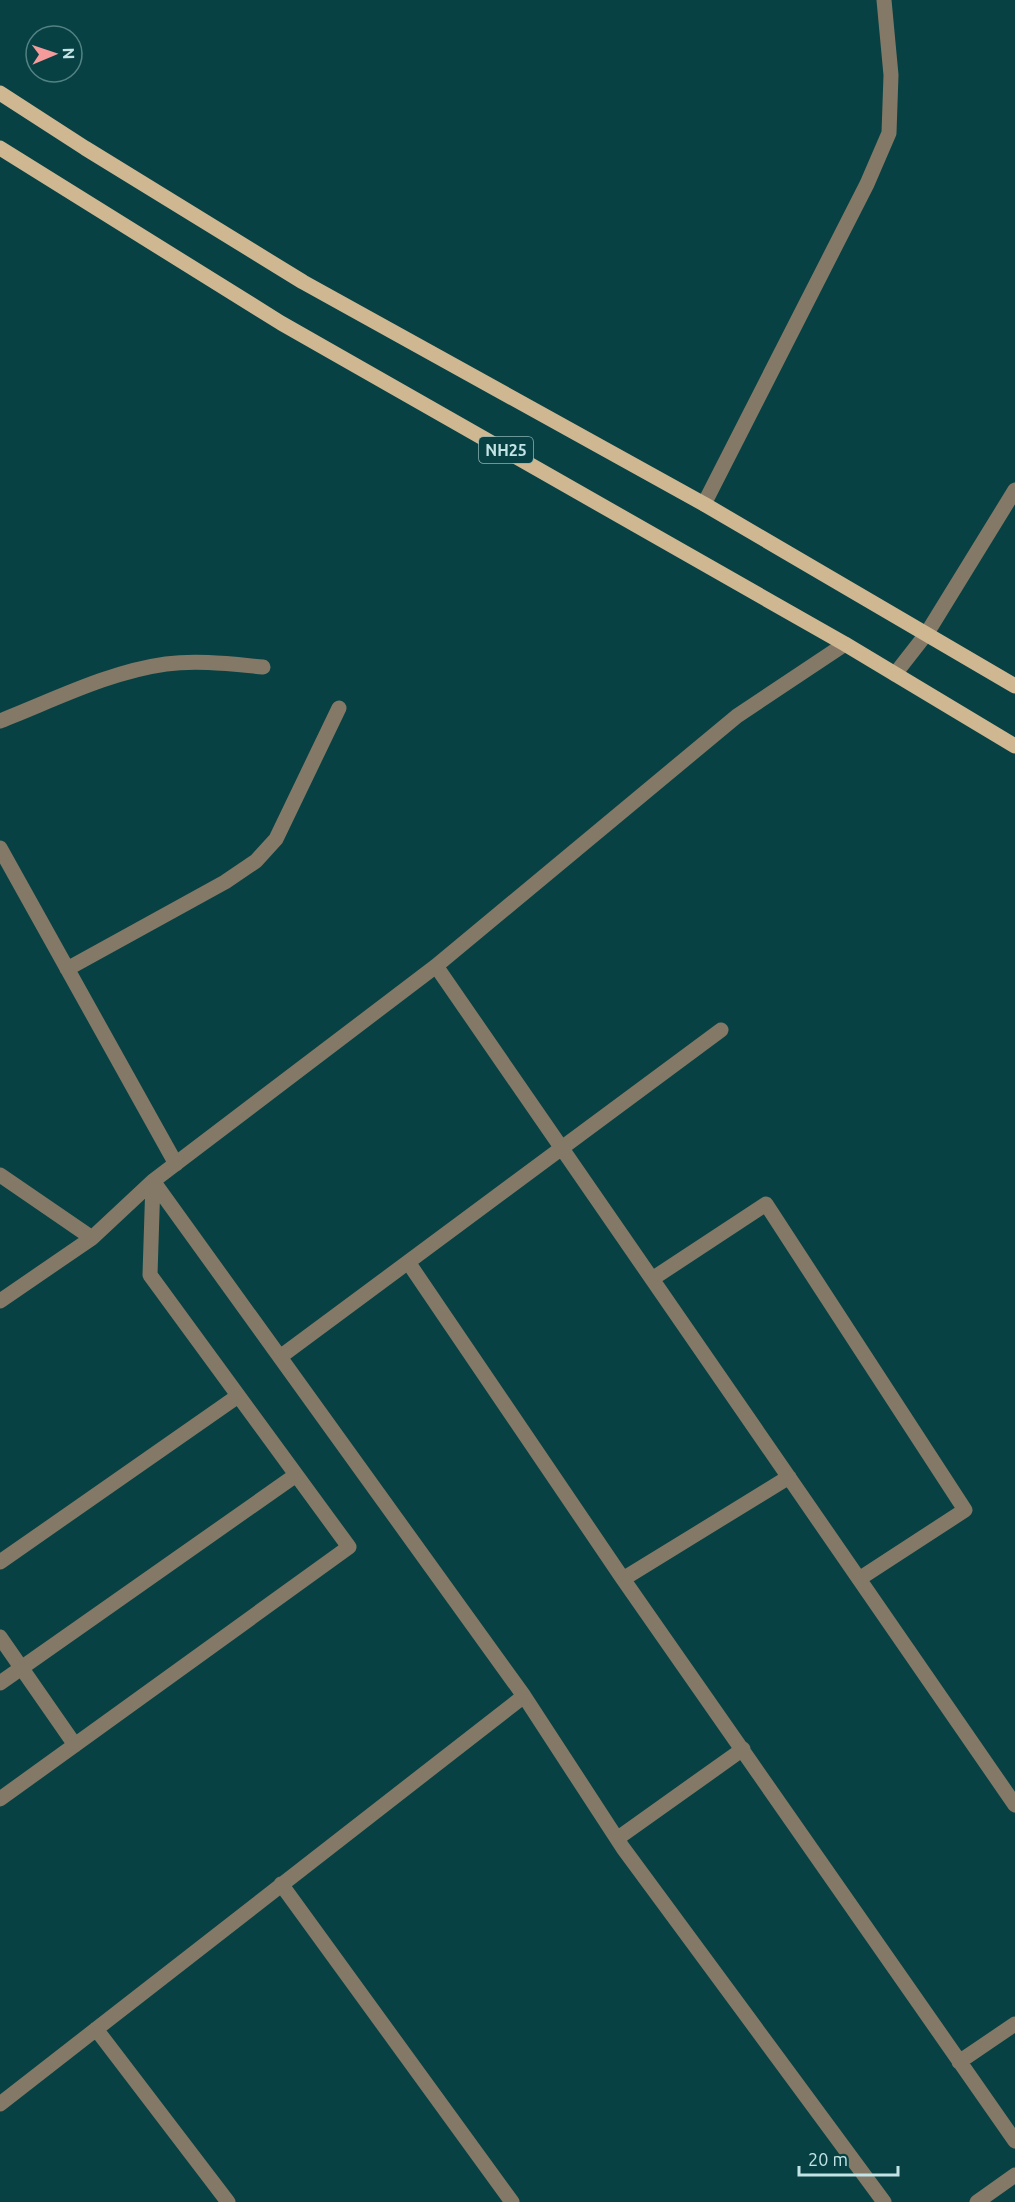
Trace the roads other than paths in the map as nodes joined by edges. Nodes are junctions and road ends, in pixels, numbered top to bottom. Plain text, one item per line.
1 (884, 0) edge
2 (0, 93) edge
3 (0, 148) edge
4 (1015, 490) edge
5 (704, 504) junction
6 (927, 633) junction
7 (844, 644) junction
8 (263, 667) dead end
9 (895, 674) junction
10 (1015, 686) edge
11 (339, 708) dead end
12 (0, 721) edge
13 (1015, 746) edge
14 (0, 848) edge
15 (436, 966) junction
16 (67, 969) junction
17 (721, 1030) dead end
18 (562, 1148) junction
19 (176, 1164) junction
20 (0, 1175) edge
21 (153, 1181) junction
22 (92, 1238) junction
23 (408, 1262) junction
24 (652, 1279) junction
25 (0, 1301) edge
26 (280, 1357) junction
27 (238, 1396) junction
28 (296, 1475) junction
29 (789, 1477) junction
30 (0, 1562) edge
31 (624, 1579) junction
32 (859, 1579) junction
33 (0, 1637) edge
34 (22, 1668) junction
35 (0, 1683) edge
36 (524, 1696) junction
37 (75, 1745) junction
38 (743, 1749) junction
39 (0, 1799) edge
40 (1015, 1805) edge
41 (618, 1838) junction
42 (281, 1884) junction
43 (1015, 2024) edge
44 (96, 2029) junction
45 (959, 2062) junction
46 (0, 2104) edge
47 (1015, 2141) edge
48 (1015, 2175) edge
49 (880, 2201) edge
50 (228, 2202) edge
51 (512, 2202) edge
52 (977, 2202) edge

1 - 5 street
2 - 5 main road, NH25
3 - 7 main road, NH25
4 - 6 street
5 - 6 main road, NH25
6 - 9 street
6 - 10 main road, NH25
7 - 9 main road, NH25
7 - 15 street
8 - 12 street
9 - 13 main road, NH25
11 - 16 street
14 - 16 street
15 - 18 street
15 - 19 street
16 - 19 street
17 - 18 street
18 - 23 street
18 - 24 street
19 - 21 street
20 - 22 street
21 - 22 street
21 - 26 street
21 - 27 street
22 - 25 street
23 - 26 street
23 - 31 street
24 - 29 street
24 - 32 street
26 - 36 street
27 - 28 street
27 - 30 street
28 - 34 street
28 - 37 street
29 - 31 street
29 - 32 street
31 - 38 street
32 - 40 street
33 - 34 street
34 - 35 street
34 - 37 street
36 - 41 street
36 - 42 street
37 - 39 street
38 - 41 street
38 - 45 street
41 - 49 street
42 - 44 street
42 - 51 street
43 - 45 street
44 - 46 street
44 - 50 street
45 - 47 street
48 - 52 street

